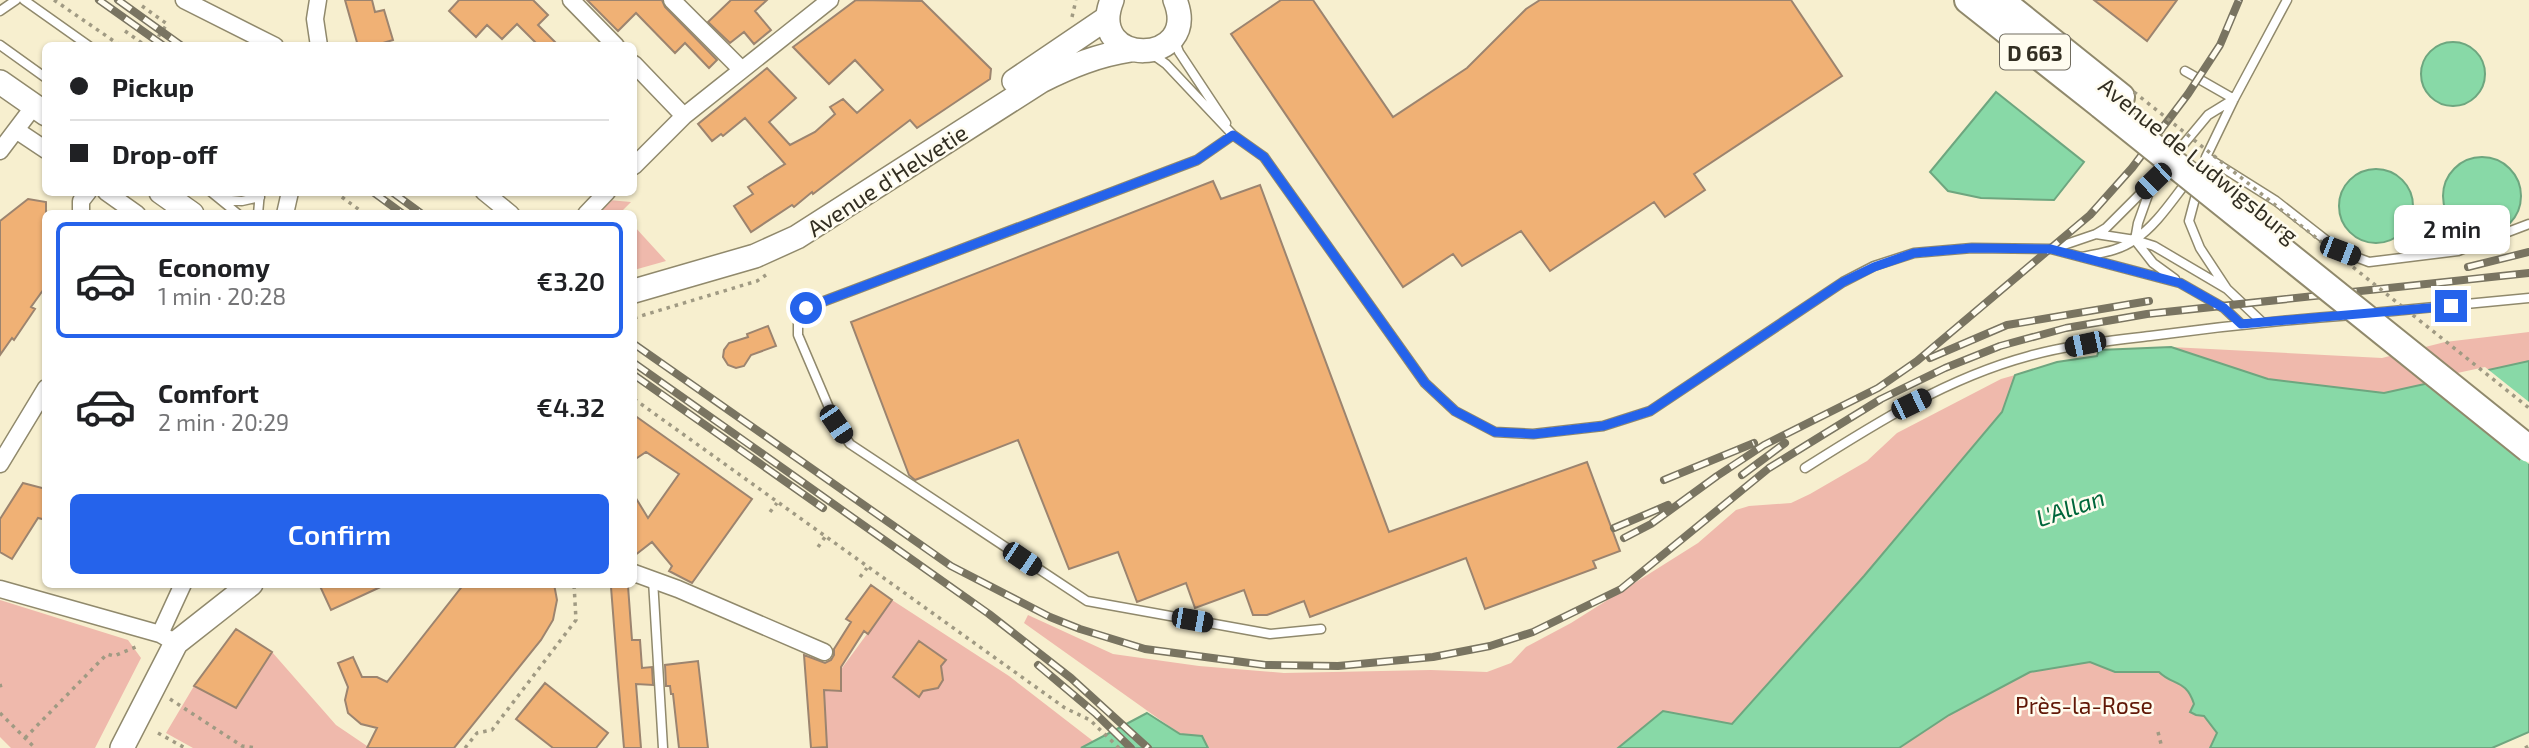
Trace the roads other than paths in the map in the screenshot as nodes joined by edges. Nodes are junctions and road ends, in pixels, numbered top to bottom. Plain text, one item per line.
1 (16, 0) edge
2 (24, 0) edge
3 (184, 0) edge
4 (318, 0) edge
5 (571, 0) edge
6 (672, 0) edge
7 (830, 0) edge
8 (1968, 0) edge
9 (2000, 0) edge
10 (2287, 0) edge
11 (1180, 3) edge
12 (1110, 5) edge
13 (0, 11) edge
14 (1174, 36) junction
15 (83, 42) edge
16 (267, 42) edge
17 (318, 42) edge
18 (612, 42) edge
19 (1, 48) edge
20 (1140, 51) junction
21 (637, 67) edge
22 (742, 70) junction
23 (2185, 71) dead end
24 (42, 75) edge
25 (0, 82) edge
26 (2119, 98) junction
27 (2234, 99) junction
28 (40, 110) edge
29 (684, 116) junction
30 (16, 130) junction
31 (1233, 135) junction
32 (42, 147) edge
33 (0, 150) edge
34 (2206, 157) junction
35 (637, 163) edge
36 (2153, 181) junction
37 (112, 196) edge
38 (167, 196) edge
39 (216, 196) edge
40 (257, 196) edge
41 (489, 196) edge
42 (603, 196) edge
43 (220, 199) junction
44 (131, 210) edge
45 (186, 210) edge
46 (233, 210) edge
47 (507, 210) edge
48 (590, 210) edge
49 (2529, 224) edge
50 (2096, 234) junction
51 (2135, 240) junction
52 (2051, 249) junction
53 (2078, 258) junction
54 (637, 278) edge
55 (2180, 283) junction
56 (2227, 289) junction
57 (637, 290) edge
58 (2529, 298) edge
59 (2262, 322) junction
60 (2241, 324) junction
61 (42, 395) edge
62 (2529, 426) edge
63 (2529, 449) edge
64 (0, 464) edge
65 (1805, 468) dead end
66 (637, 573) edge
67 (653, 580) junction
68 (182, 588) edge
69 (245, 588) edge
70 (0, 589) edge
71 (1321, 629) dead end
72 (168, 638) junction
73 (824, 652) dead end
74 (122, 748) edge
75 (663, 748) edge

1 - 13 lane
2 - 15 lane
3 - 16 street
4 - 17 street
5 - 18 street
6 - 22 street
7 - 22 street
8 - 26 main road, Avenue de Ludwigsburg / D 663
9 - 26 main road, Avenue de Ludwigsburg / D 663
10 - 27 lane
11 - 14 main road
12 - 20 main road
12 - 54 main road, Avenue d'Helvetie
14 - 20 main road
14 - 31 lane
19 - 24 lane
20 - 31 lane
20 - 57 main road, Avenue d'Helvetie
21 - 29 street
22 - 29 street
23 - 27 lane
25 - 28 main road
26 - 62 main road, Avenue de Ludwigsburg / D 663
26 - 63 main road, Avenue de Ludwigsburg / D 663, bridge
27 - 34 lane
27 - 36 lane
28 - 30 street
29 - 35 street
30 - 32 street
30 - 33 street
31 - 52 lane
31 - 71 lane
34 - 49 lane
34 - 51 lane
34 - 56 lane
36 - 50 lane
36 - 51 lane
37 - 44 street
38 - 45 main road
39 - 43 lane
40 - 43 lane
41 - 47 street
42 - 48 street
43 - 46 lane
50 - 51 lane
50 - 52 lane
51 - 53 lane
51 - 55 lane
51 - 56 lane
52 - 53 lane
53 - 55 lane
55 - 60 lane
56 - 59 lane
58 - 59 lane
59 - 60 lane
60 - 65 lane
61 - 64 street
66 - 67 street
67 - 73 street
67 - 75 lane
68 - 72 street
69 - 72 main road
70 - 72 street
72 - 74 main road

